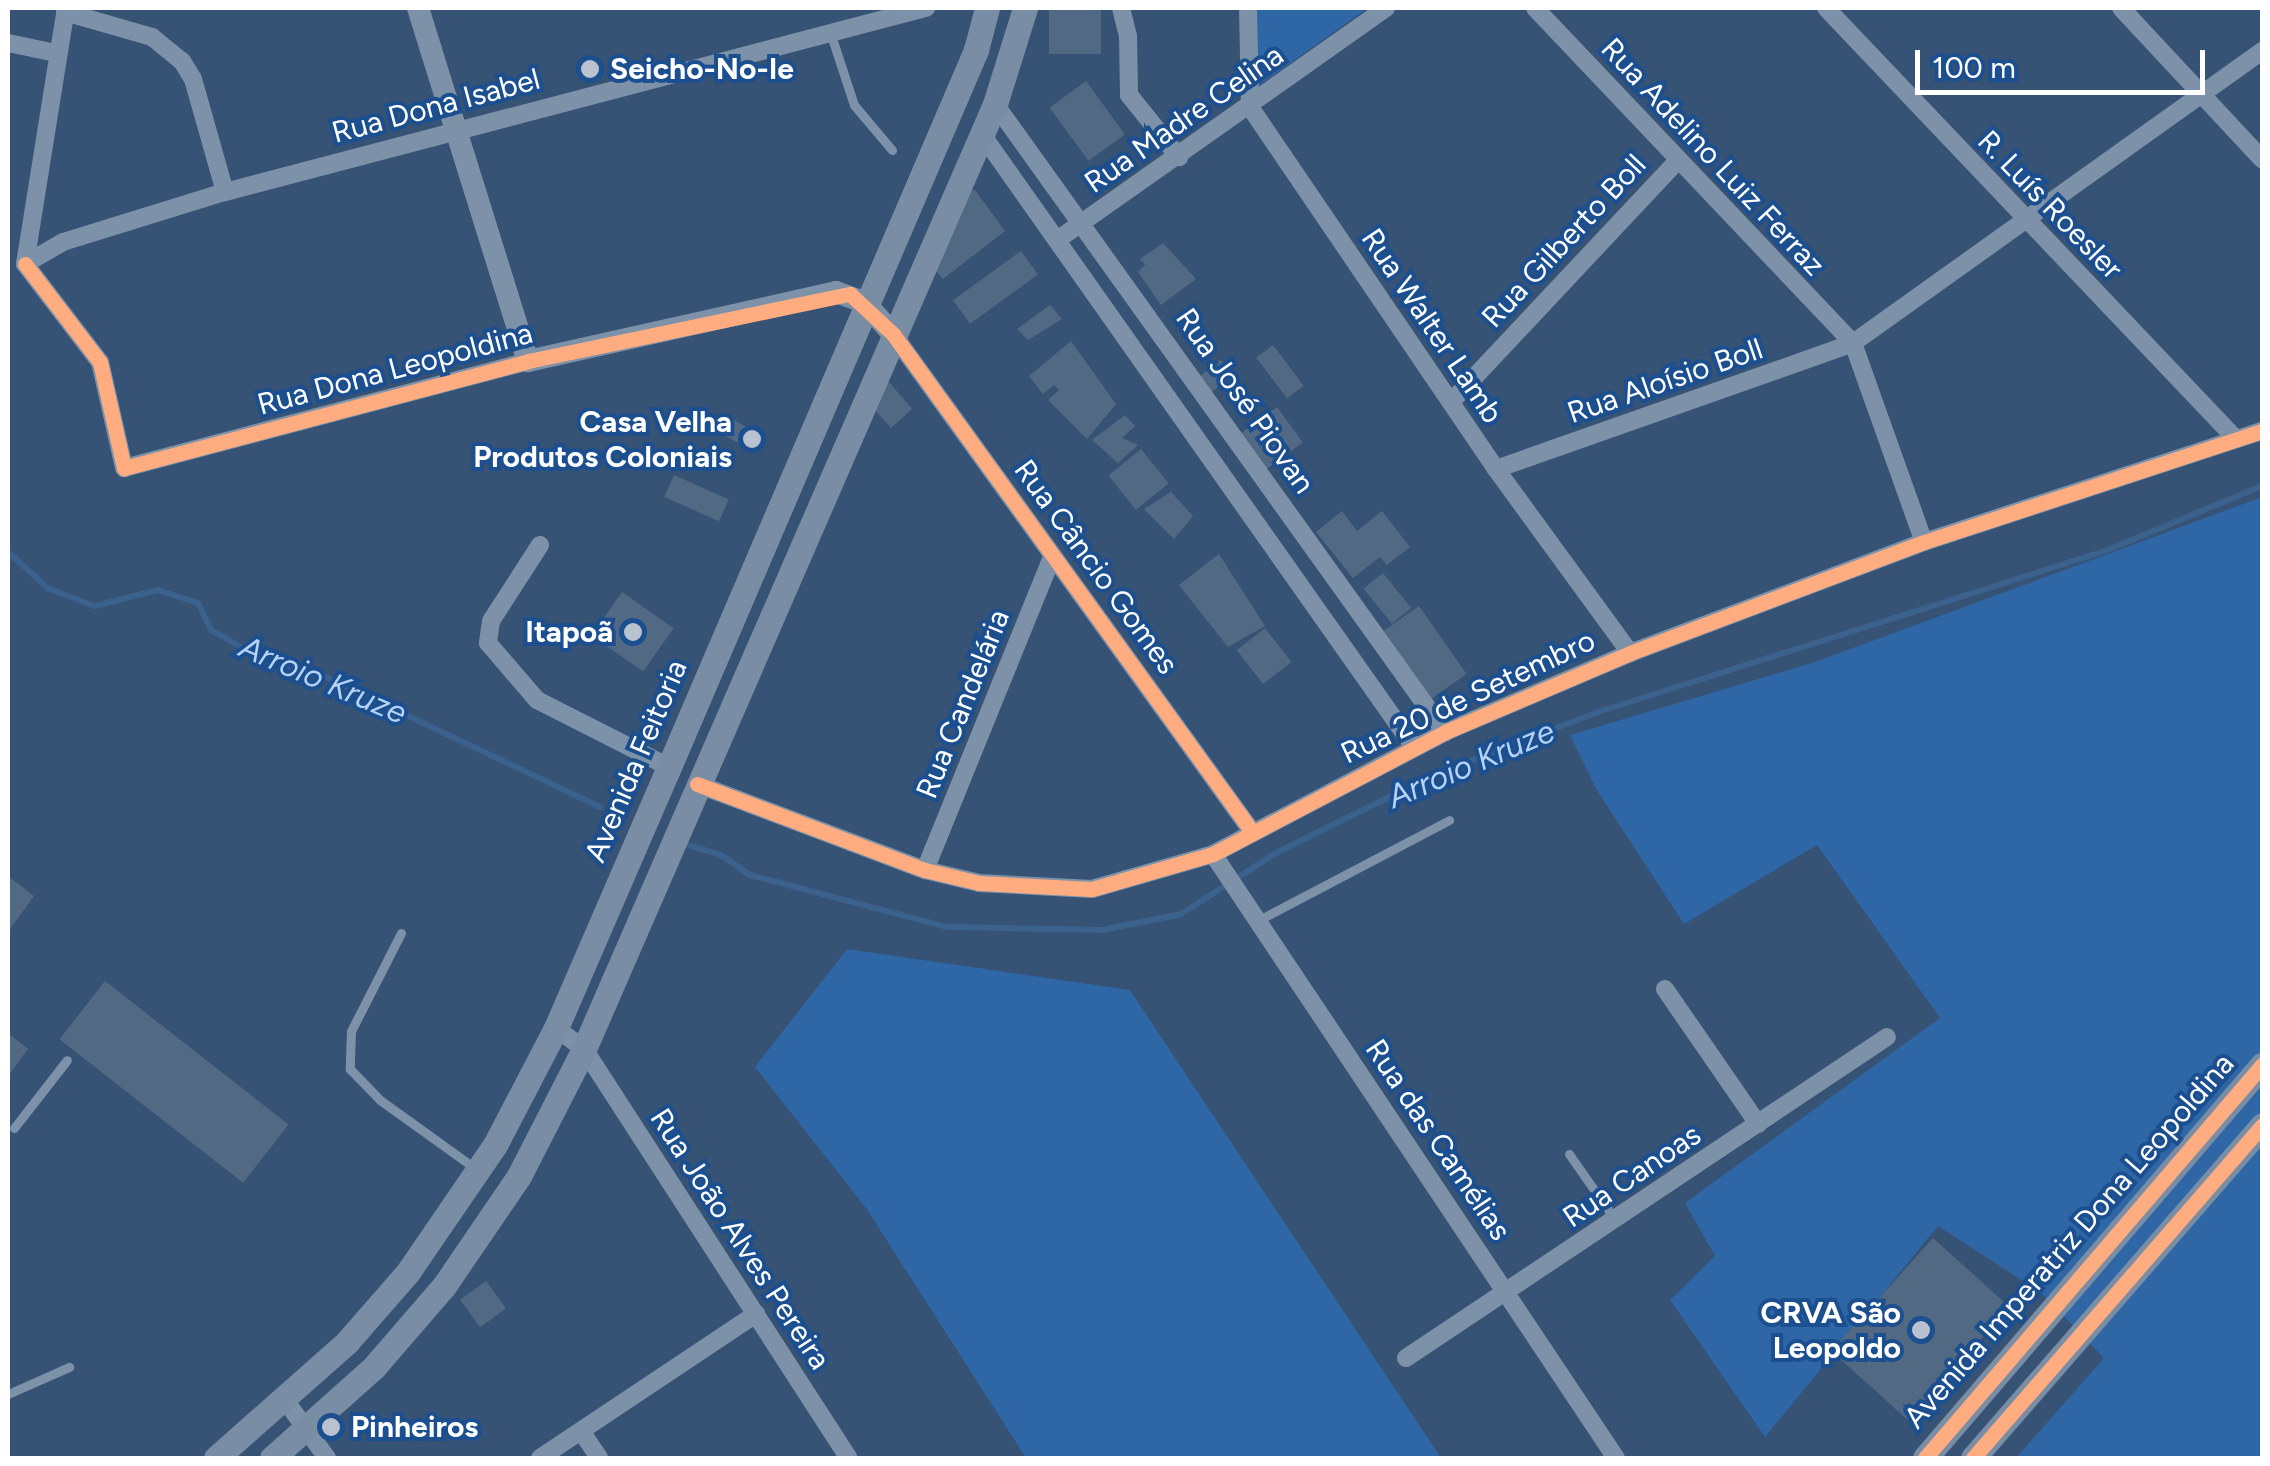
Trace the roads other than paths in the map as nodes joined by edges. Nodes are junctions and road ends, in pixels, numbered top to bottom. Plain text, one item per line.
1 (418, 8) edge
2 (926, 8) edge
3 (987, 8) edge
4 (1025, 8) edge
5 (1120, 8) edge
6 (1248, 8) edge
7 (1386, 8) edge
8 (1535, 8) edge
9 (1826, 8) edge
10 (2121, 8) edge
11 (65, 10) edge
12 (830, 32) junction
13 (8, 44) edge
14 (2262, 52) edge
15 (56, 53) junction
16 (2201, 93) junction
17 (995, 104) junction
18 (1250, 107) junction
19 (454, 127) junction
20 (981, 134) junction
21 (892, 150) dead end
22 (1179, 157) junction
23 (2262, 159) edge
24 (1676, 162) junction
25 (225, 192) junction
26 (2024, 219) junction
27 (1085, 223) junction
28 (1060, 238) junction
29 (16, 262) edge
30 (864, 302) junction
31 (893, 334) junction
32 (1853, 343) junction
33 (528, 362) junction
34 (1451, 402) junction
35 (2262, 431) edge
36 (2236, 439) junction
37 (1496, 469) junction
38 (1924, 542) junction
39 (540, 545) dead end
40 (1052, 558) junction
41 (1630, 653) junction
42 (1446, 732) junction
43 (1414, 748) junction
44 (664, 777) junction
45 (693, 793) junction
46 (1449, 820) dead end
47 (1253, 834) junction
48 (1213, 854) junction
49 (925, 870) junction
50 (1257, 921) junction
51 (401, 933) dead end
52 (1665, 989) dead end
53 (556, 1028) junction
54 (1887, 1037) dead end
55 (584, 1049) junction
56 (67, 1060) dead end
57 (2262, 1065) edge
58 (1758, 1124) junction
59 (2262, 1125) edge
60 (14, 1128) dead end
61 (1569, 1154) dead end
62 (478, 1170) junction
63 (1616, 1221) junction
64 (1509, 1294) junction
65 (756, 1314) junction
66 (1406, 1358) dead end
67 (69, 1367) dead end
68 (8, 1394) edge
69 (285, 1400) junction
70 (306, 1430) junction
71 (581, 1431) junction
72 (216, 1458) edge
73 (272, 1458) edge
74 (327, 1458) edge
75 (540, 1458) edge
76 (599, 1458) edge
77 (849, 1458) edge
78 (1616, 1458) edge
79 (1925, 1458) edge
80 (1973, 1458) edge

1 - 19 street
2 - 12 street, Rua Dona Isabel
3 - 30 main road, Avenida Feitoria
4 - 17 main road
5 - 22 street
6 - 18 street
7 - 18 street, Rua Madre Celina
8 - 24 street, Rua Adelino Luiz Ferraz
9 - 26 street, R. Luís Roesler
10 - 16 street
11 - 15 street
11 - 25 street
12 - 19 street, Rua Dona Isabel
12 - 21 lane
13 - 15 street
14 - 16 street, Rua Aloísio Boll
15 - 29 street
16 - 23 street
16 - 26 street, Rua Aloísio Boll
17 - 20 main road
17 - 27 street, Rua José Piovan
18 - 22 street, Rua Madre Celina
18 - 34 street, Rua Walter Lamb
19 - 25 street, Rua Dona Isabel
19 - 33 street
20 - 28 street, Rua José Piovan
20 - 31 main road
22 - 27 street, Rua Madre Celina
24 - 32 street, Rua Adelino Luiz Ferraz
24 - 34 street, Rua Gilberto Boll
25 - 29 street, Rua Dona Isabel
26 - 32 street, Rua Aloísio Boll
26 - 36 street, R. Luís Roesler
27 - 28 street, Rua Madre Celina
27 - 42 street, Rua José Piovan
28 - 43 street, Rua José Piovan
29 - 33 street, Rua Dona Leopoldina
30 - 31 street
30 - 33 street, Rua Dona Leopoldina
30 - 44 main road, Avenida Feitoria
31 - 40 street, Rua Câncio Gomes
31 - 45 main road
32 - 37 street, Rua Aloísio Boll
32 - 38 street
34 - 37 street, Rua Walter Lamb
35 - 36 street, Rua 20 de Setembro
36 - 38 street, Rua 20 de Setembro
37 - 41 street, Rua Walter Lamb
38 - 41 street, Rua 20 de Setembro
39 - 44 street
40 - 47 street, Rua Câncio Gomes
40 - 49 street, Rua Candelária
41 - 42 street, Rua 20 de Setembro
42 - 43 street, Rua 20 de Setembro
43 - 47 street, Rua 20 de Setembro
44 - 45 main road
44 - 53 main road, Avenida Feitoria
45 - 49 street, Rua 20 de Setembro
45 - 55 main road
46 - 50 lane
47 - 48 street, Rua 20 de Setembro
48 - 49 street, Rua 20 de Setembro
48 - 50 street, Rua das Camélias
50 - 64 street, Rua das Camélias
51 - 62 lane
52 - 58 street
53 - 55 street
53 - 62 main road, Avenida Feitoria
54 - 58 street, Rua Canoas
55 - 65 street, Rua João Alves Pereira
55 - 70 main road
56 - 60 lane
57 - 79 main road, Avenida Imperatriz Dona Leopoldina
58 - 63 street, Rua Canoas
59 - 80 main road
61 - 63 lane
62 - 69 main road, Avenida Feitoria
63 - 64 street, Rua Canoas
64 - 66 street, Rua Canoas
64 - 78 street, Rua das Camélias
65 - 71 street
65 - 77 street, Rua João Alves Pereira
67 - 68 lane
69 - 70 street
69 - 72 main road, Avenida Feitoria
70 - 73 main road
70 - 74 street
71 - 75 street
71 - 76 street

